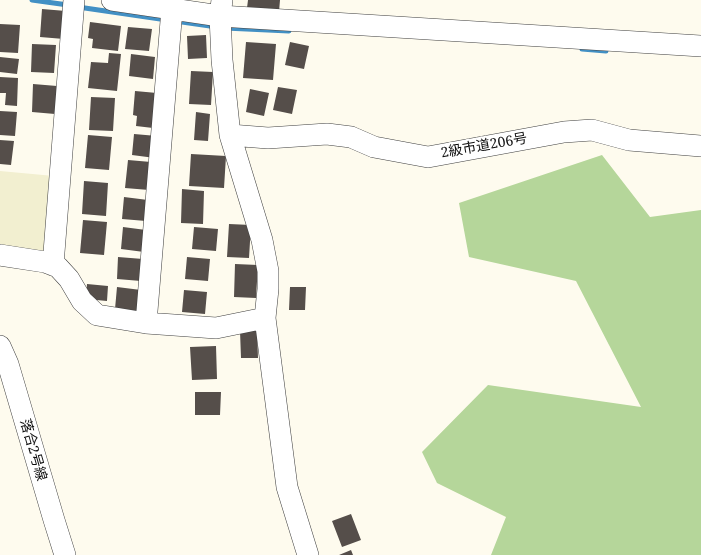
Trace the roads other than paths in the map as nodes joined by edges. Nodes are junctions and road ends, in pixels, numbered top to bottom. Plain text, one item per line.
1 (74, 0) edge
2 (112, 0) edge
3 (165, 5) edge
4 (221, 8) edge
5 (701, 46) edge
6 (230, 135) junction
7 (701, 146) edge
8 (0, 255) edge
9 (53, 265) junction
10 (265, 318) junction
11 (146, 323) junction
12 (0, 346) edge
13 (65, 555) edge
14 (308, 555) edge

1 - 9 street
2 - 3 street
3 - 4 street
3 - 11 street
4 - 5 street
4 - 6 street
6 - 7 street, 2級市道206号
6 - 10 street
8 - 9 street
9 - 11 street
10 - 11 street
10 - 14 street
12 - 13 street, 落合2号線

